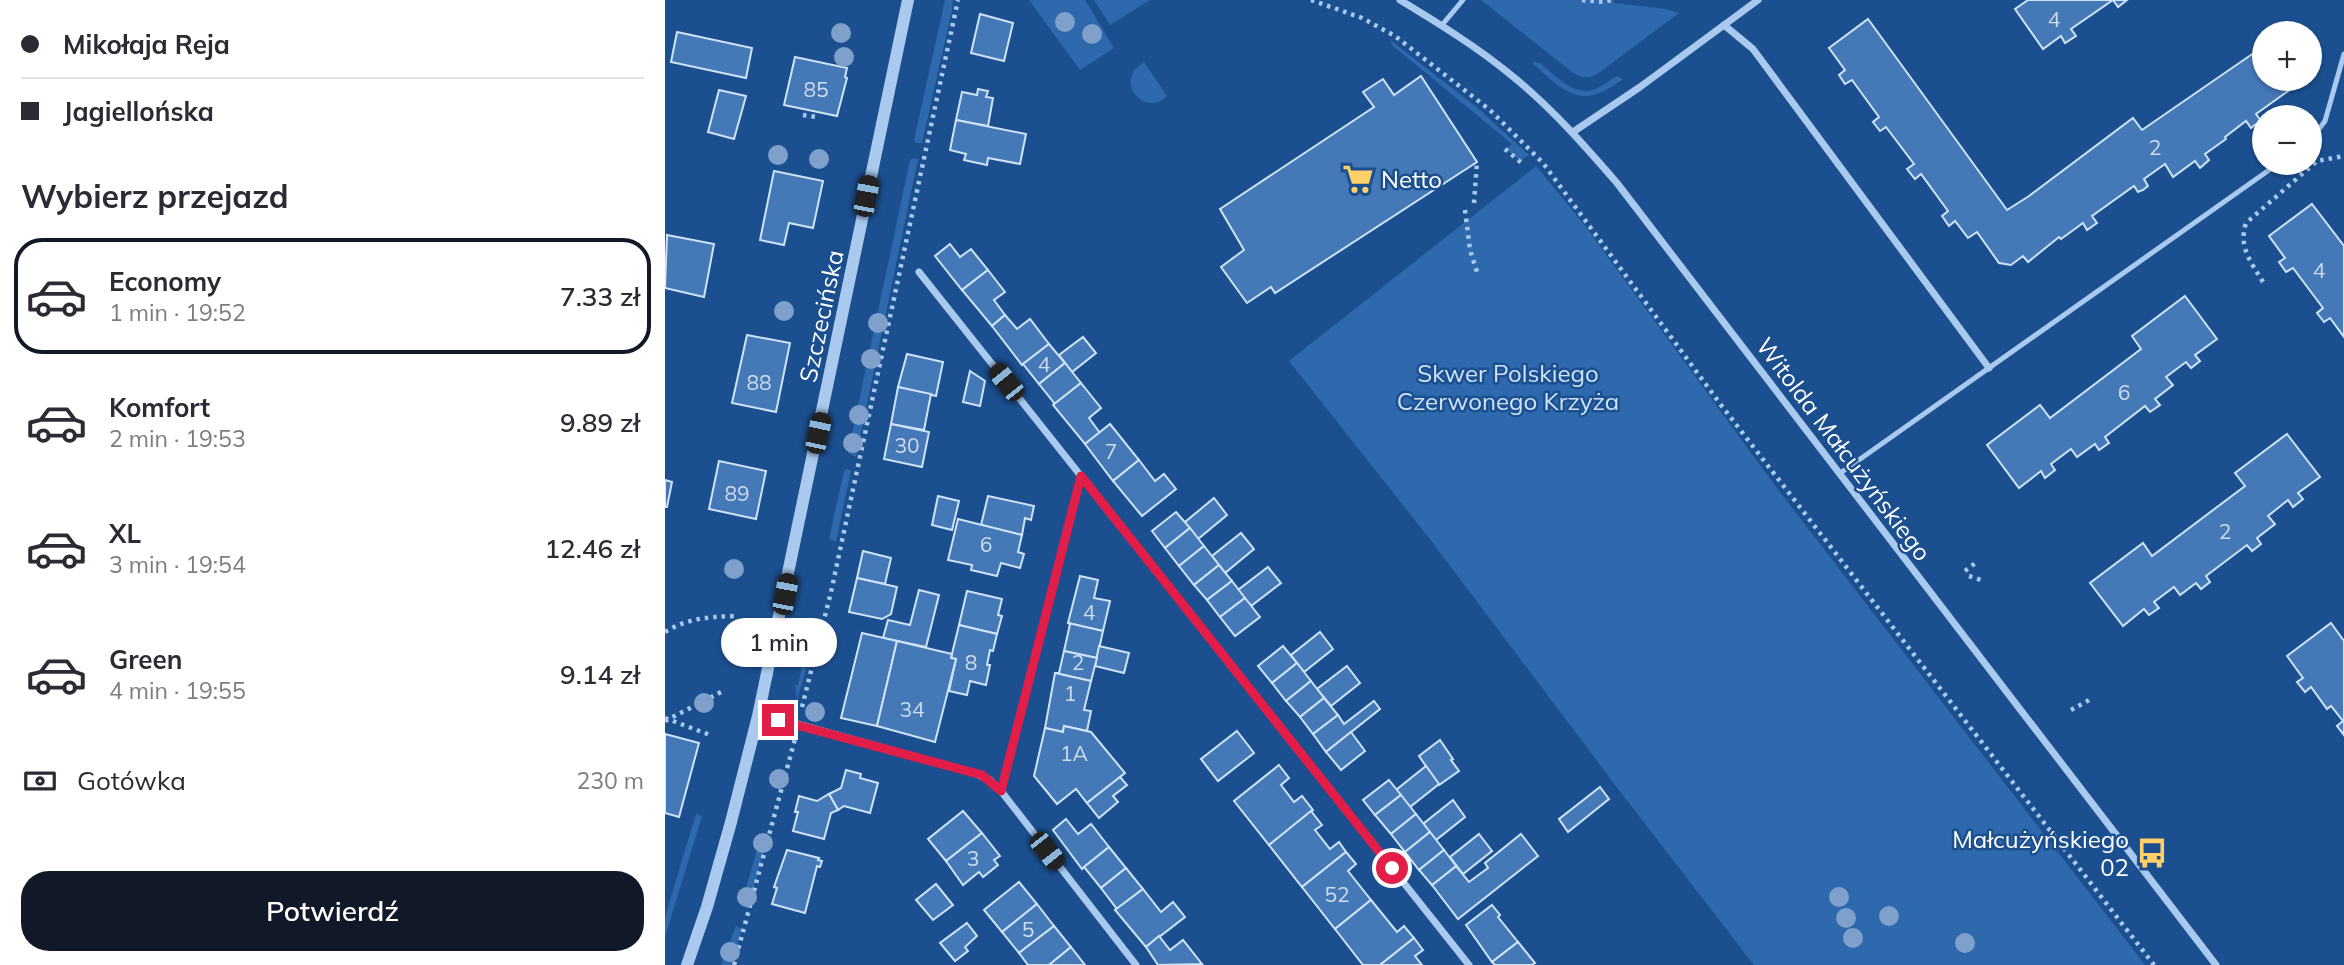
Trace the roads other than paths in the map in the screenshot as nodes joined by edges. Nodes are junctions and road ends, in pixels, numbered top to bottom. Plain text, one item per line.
1 (908, 0) edge
2 (1400, 0) edge
3 (1463, 0) edge
4 (1758, 0) edge
5 (1442, 25) junction
6 (1724, 26) junction
7 (2344, 54) edge
8 (2322, 125) edge
9 (1573, 132) junction
10 (2262, 175) edge
11 (919, 272) dead end
12 (1989, 368) junction
13 (1838, 474) junction
14 (1081, 476) junction
15 (758, 716) junction
16 (1001, 791) junction
17 (687, 965) edge
18 (1136, 965) edge
19 (1469, 965) edge
20 (2216, 965) edge

1 - 15 street, Szczecińska
2 - 5 street, Witolda Małcużyńskiego
3 - 5 lane
4 - 6 street
5 - 9 street, Witolda Małcużyńskiego
6 - 9 street
6 - 12 street
7 - 8 lane
9 - 13 street, Witolda Małcużyńskiego
10 - 12 lane
11 - 14 street
12 - 13 lane
13 - 20 street, Witolda Małcużyńskiego
14 - 16 street
14 - 19 street
15 - 16 street
15 - 17 street, Szczecińska
16 - 18 street

